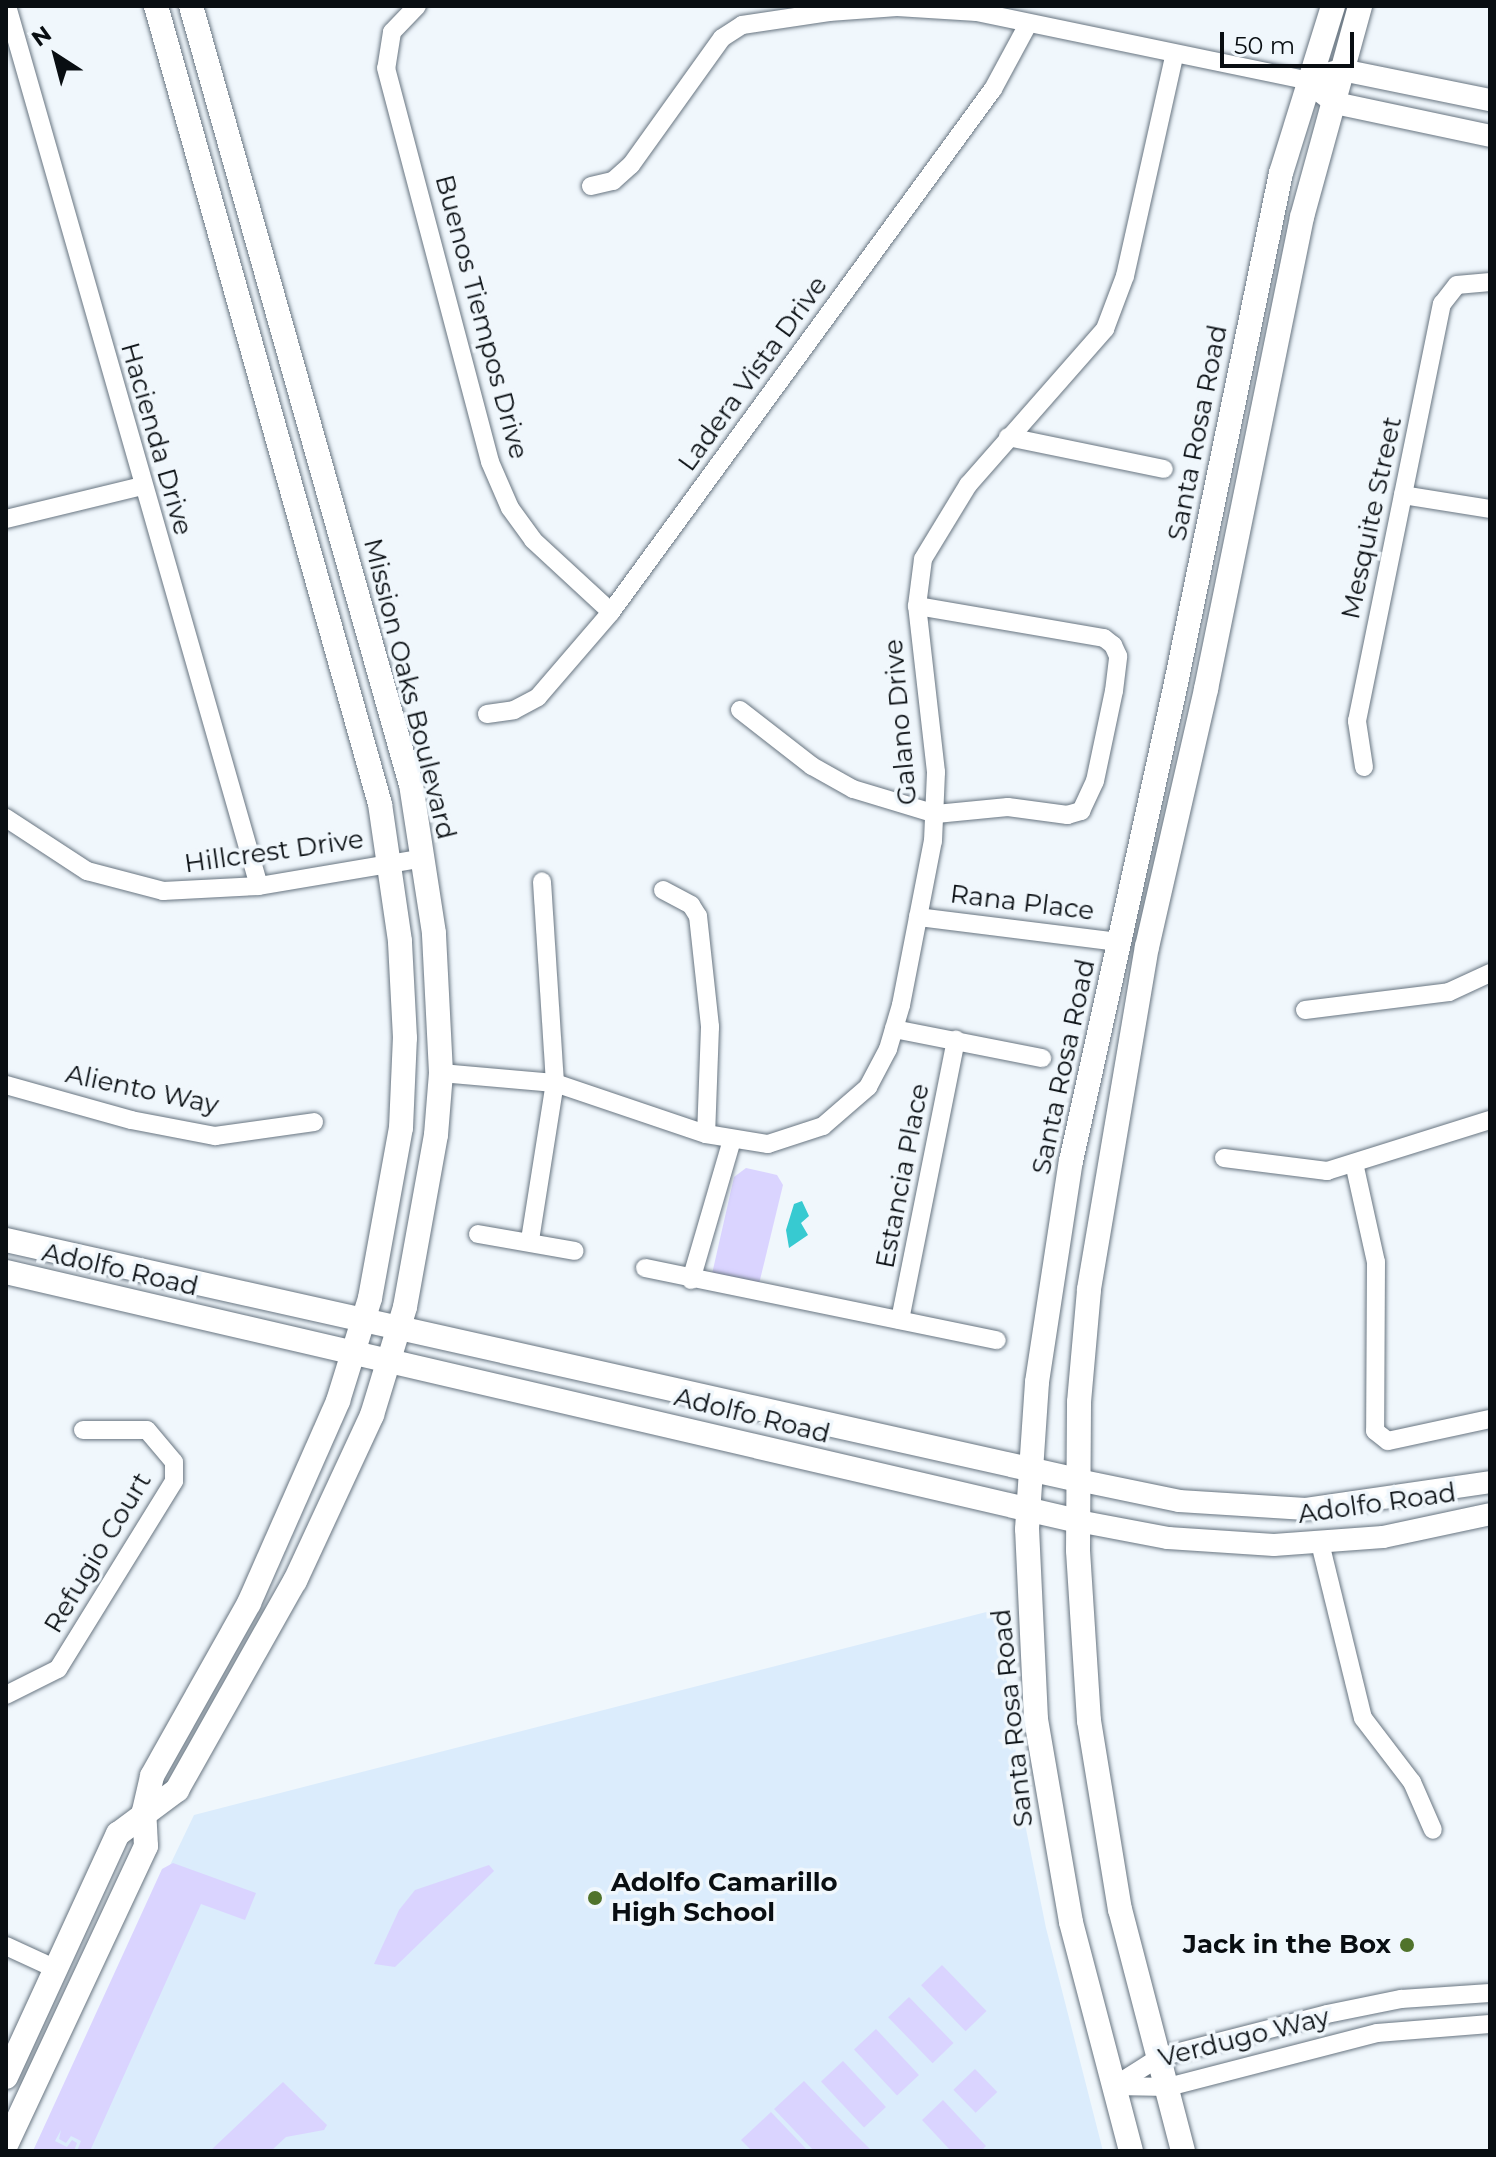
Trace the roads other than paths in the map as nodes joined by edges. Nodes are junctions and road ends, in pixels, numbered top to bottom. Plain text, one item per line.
1 (7, 6) edge
2 (156, 6) edge
3 (191, 6) edge
4 (417, 6) edge
5 (1333, 6) edge
6 (1360, 6) edge
7 (897, 7) edge
8 (1027, 26) junction
9 (1174, 56) junction
10 (1342, 70) junction
11 (1306, 80) junction
12 (1490, 100) edge
13 (1335, 103) junction
14 (1490, 136) edge
15 (591, 186) dead end
16 (1490, 282) edge
17 (1008, 437) junction
18 (1164, 469) dead end
19 (142, 486) junction
20 (1403, 495) junction
21 (1490, 509) edge
22 (6, 519) edge
23 (917, 606) junction
24 (611, 612) junction
25 (740, 710) dead end
26 (487, 714) dead end
27 (1364, 767) dead end
28 (936, 814) junction
29 (6, 818) edge
30 (424, 858) junction
31 (391, 862) junction
32 (542, 881) dead end
33 (259, 886) junction
34 (663, 890) dead end
35 (918, 917) junction
36 (1119, 942) junction
37 (1490, 973) edge
38 (1305, 1010) dead end
39 (894, 1029) junction
40 (956, 1040) junction
41 (1042, 1058) dead end
42 (441, 1073) junction
43 (555, 1083) junction
44 (6, 1085) edge
45 (1490, 1120) edge
46 (314, 1122) dead end
47 (706, 1134) junction
48 (732, 1140) junction
49 (1224, 1158) dead end
50 (1354, 1163) junction
51 (478, 1234) dead end
52 (6, 1240) edge
53 (530, 1240) junction
54 (575, 1251) dead end
55 (645, 1268) dead end
56 (6, 1272) edge
57 (691, 1280) junction
58 (900, 1320) junction
59 (363, 1321) junction
60 (399, 1329) junction
61 (997, 1340) dead end
62 (353, 1353) junction
63 (390, 1361) junction
64 (1490, 1419) edge
65 (83, 1430) dead end
66 (1030, 1468) junction
67 (1078, 1480) junction
68 (1490, 1482) edge
69 (1028, 1509) junction
70 (1490, 1514) edge
71 (1078, 1521) junction
72 (1320, 1543) junction
73 (6, 1695) edge
74 (144, 1811) junction
75 (1433, 1830) dead end
76 (69, 1939) junction
77 (6, 1946) edge
78 (56, 1969) junction
79 (1490, 1993) edge
80 (1490, 2024) edge
81 (1160, 2057) junction
82 (6, 2077) edge
83 (1114, 2086) junction
84 (1168, 2087) junction
85 (6, 2111) edge
86 (6, 2145) edge
87 (1131, 2151) edge
88 (1183, 2151) edge

1 - 19 street, Hacienda Drive
2 - 31 main road
3 - 30 main road, Mission Oaks Boulevard
4 - 24 street, Buenos Tiempos Drive
5 - 11 main road, Santa Rosa Road
6 - 10 main road
7 - 8 street
7 - 15 street
8 - 9 street
8 - 24 street, Ladera Vista Drive
9 - 11 street
9 - 17 street, Galano Drive
10 - 11 street
10 - 12 street
10 - 13 main road
11 - 13 street
11 - 36 main road, Santa Rosa Road
13 - 14 street
13 - 67 main road
16 - 20 street, Mesquite Street
17 - 18 street
17 - 23 street, Galano Drive
19 - 22 street
19 - 33 street, Hacienda Drive
20 - 21 street
20 - 27 street, Mesquite Street
23 - 28 street, Galano Drive
23 - 28 street
24 - 26 street, Ladera Vista Drive
25 - 28 street
28 - 35 street, Galano Drive
29 - 33 street, Hillcrest Drive
30 - 31 street, Hillcrest Drive
30 - 42 main road, Mission Oaks Boulevard
31 - 33 street, Hillcrest Drive
31 - 59 main road
32 - 43 street
34 - 47 street
35 - 36 street, Rana Place
35 - 39 street, Galano Drive
36 - 66 main road, Santa Rosa Road
37 - 38 street
39 - 40 street
39 - 48 street, Galano Drive
40 - 41 street
40 - 58 street, Estancia Place
42 - 43 street, Galano Drive
42 - 60 main road, Mission Oaks Boulevard
43 - 47 street, Galano Drive
43 - 53 street
44 - 46 street, Aliento Way
45 - 50 street
47 - 48 street, Galano Drive
48 - 57 street
49 - 50 street
50 - 64 street
51 - 53 street
52 - 59 main road, Adolfo Road
53 - 54 street
55 - 57 street
56 - 62 main road, Adolfo Road
57 - 58 street
58 - 61 street
59 - 60 main road, Adolfo Road
59 - 62 main road
60 - 63 main road, Mission Oaks Boulevard
60 - 66 main road, Adolfo Road
62 - 63 main road, Adolfo Road
62 - 74 main road
63 - 69 main road, Adolfo Road
63 - 74 main road, Mission Oaks Boulevard
65 - 73 street, Refugio Court
66 - 67 main road, Adolfo Road
66 - 69 main road, Santa Rosa Road
67 - 68 street, Adolfo Road
67 - 71 main road
69 - 71 main road, Adolfo Road
69 - 83 main road, Santa Rosa Road
70 - 72 street, Adolfo Road
71 - 72 street, Adolfo Road
71 - 81 main road
72 - 75 street
74 - 76 main road, Mission Oaks Boulevard
74 - 86 main road
76 - 78 main road, Mission Oaks Boulevard
76 - 85 main road
77 - 78 street
78 - 82 main road, Mission Oaks Boulevard
79 - 81 street, Verdugo Way
80 - 84 street, Verdugo Way
81 - 83 street, Verdugo Way
81 - 84 main road
83 - 84 street, Verdugo Way
83 - 87 main road, Santa Rosa Road
84 - 88 main road

